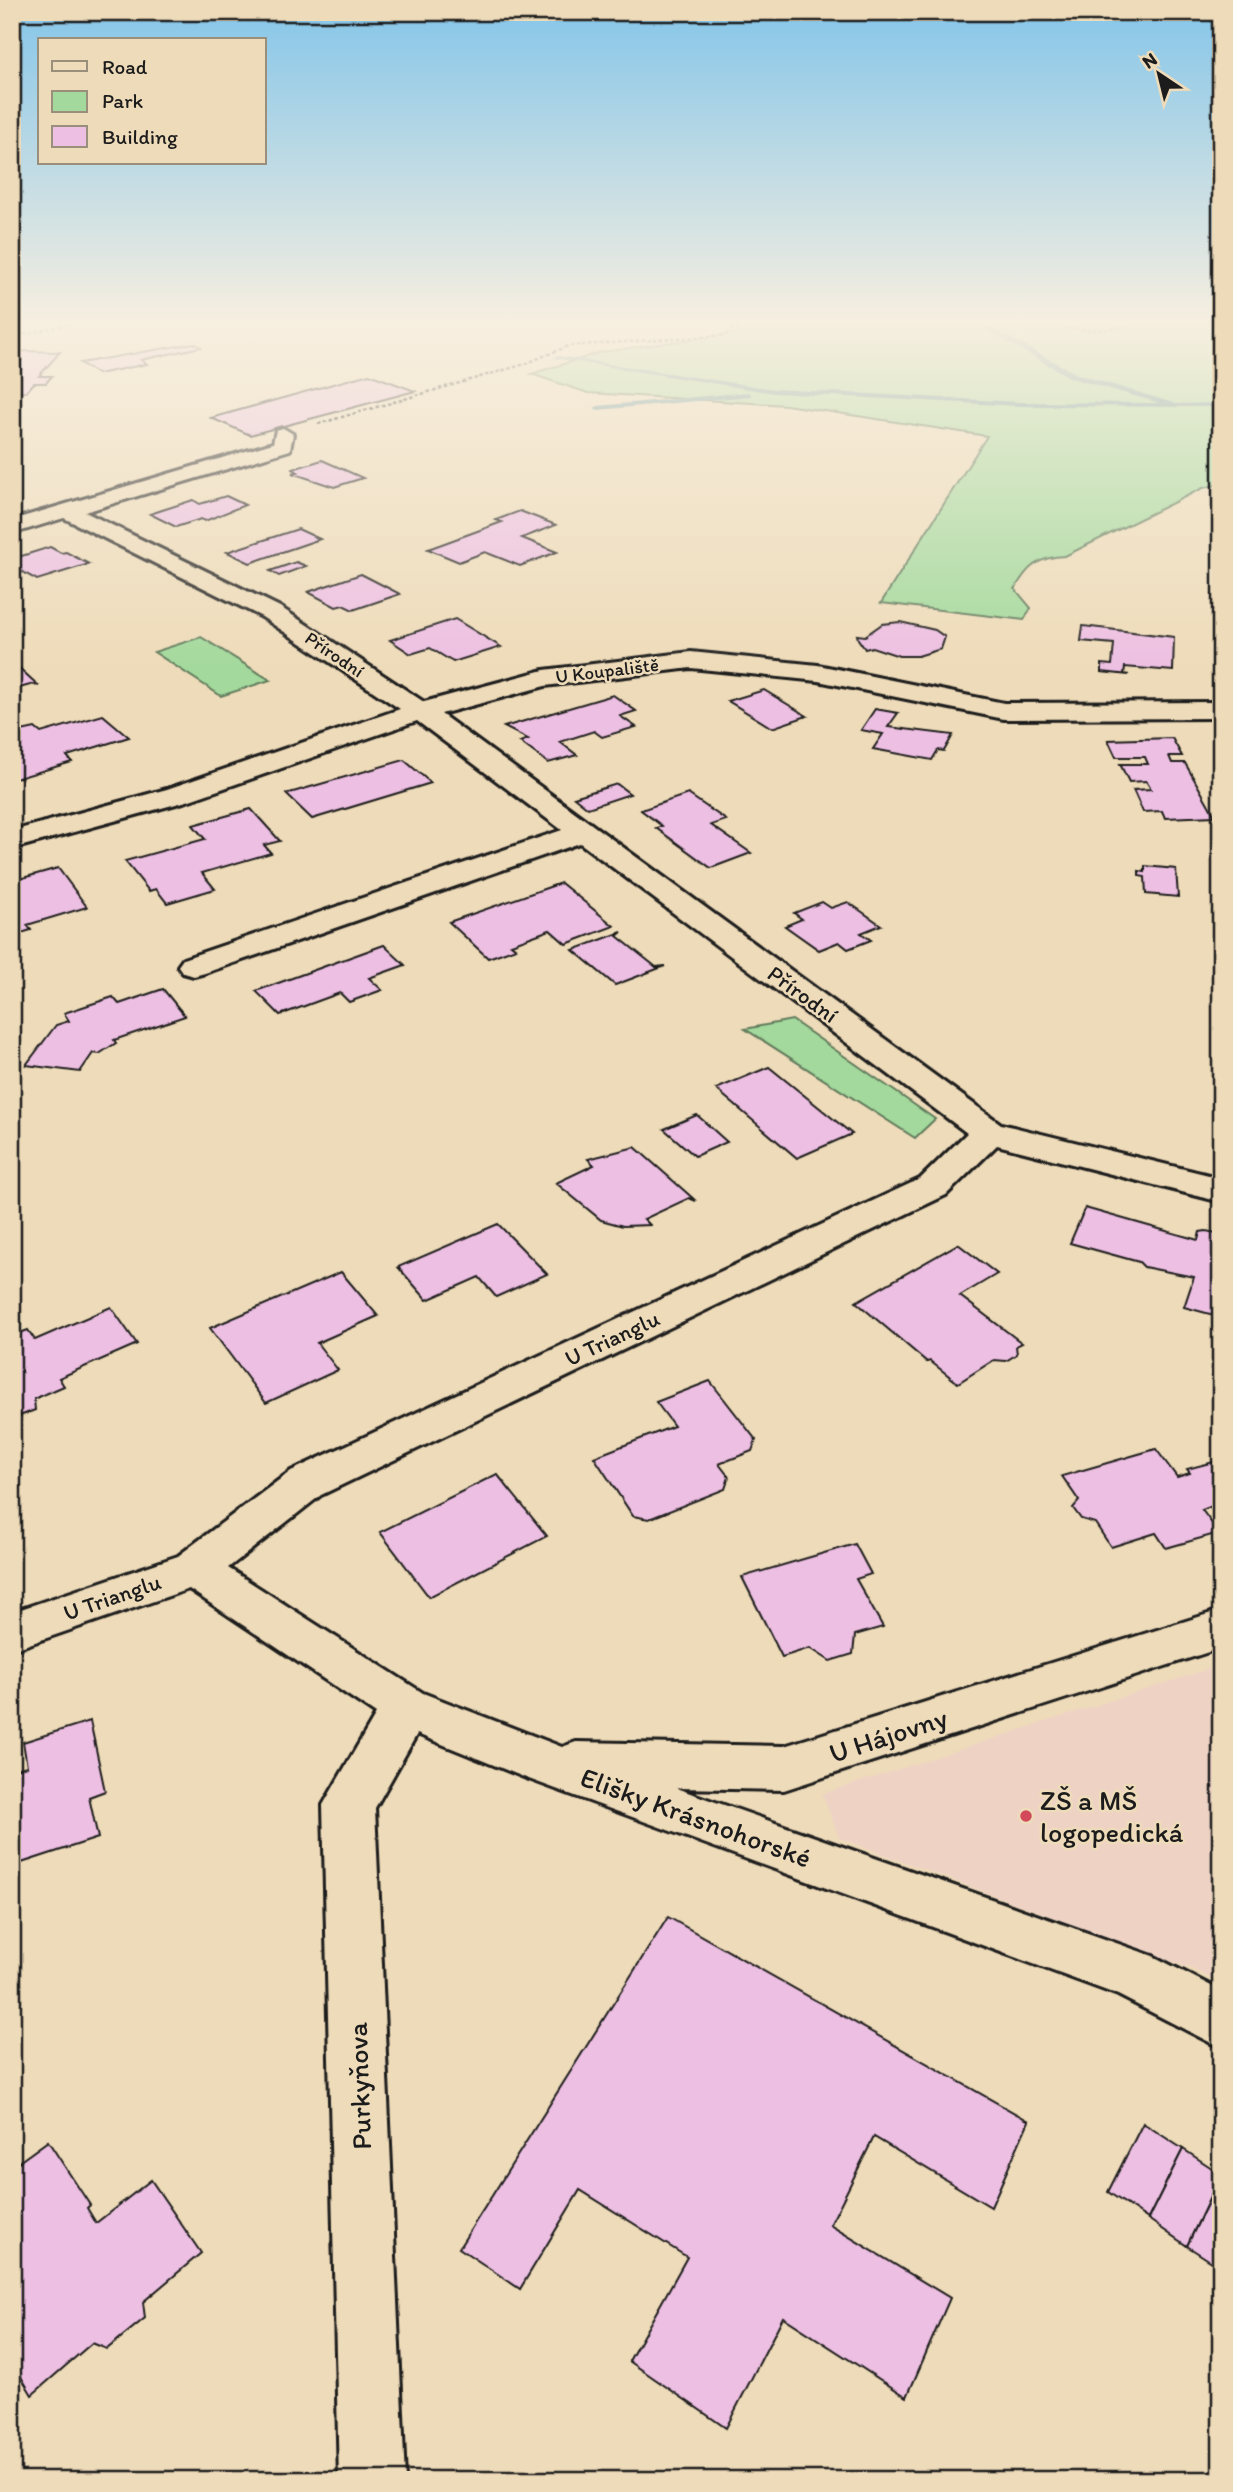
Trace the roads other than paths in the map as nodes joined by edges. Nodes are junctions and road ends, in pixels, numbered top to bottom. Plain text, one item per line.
1 (283, 437) edge
2 (65, 511) junction
3 (12, 527) edge
4 (1221, 710) edge
5 (420, 711) junction
6 (583, 832) junction
7 (12, 840) edge
8 (194, 966) dead end
9 (989, 1132) junction
10 (1221, 1190) edge
11 (194, 1569) junction
12 (1221, 1629) edge
13 (12, 1631) edge
14 (406, 1708) junction
15 (544, 1763) junction
16 (1221, 2021) edge
17 (372, 2480) edge

1 - 2 street
2 - 3 street
2 - 5 street, Přírodní
4 - 5 street, U Koupaliště
5 - 6 street, Přírodní
5 - 7 street, U Koupaliště
6 - 8 street
6 - 9 street, Přírodní
9 - 10 street
9 - 11 street, U Trianglu
11 - 13 street, U Trianglu
11 - 14 street, Elišky Krásnohorské
12 - 15 street, U Hájovny
14 - 15 street, Elišky Krásnohorské
14 - 17 street, Purkyňova
15 - 16 street, Elišky Krásnohorské

